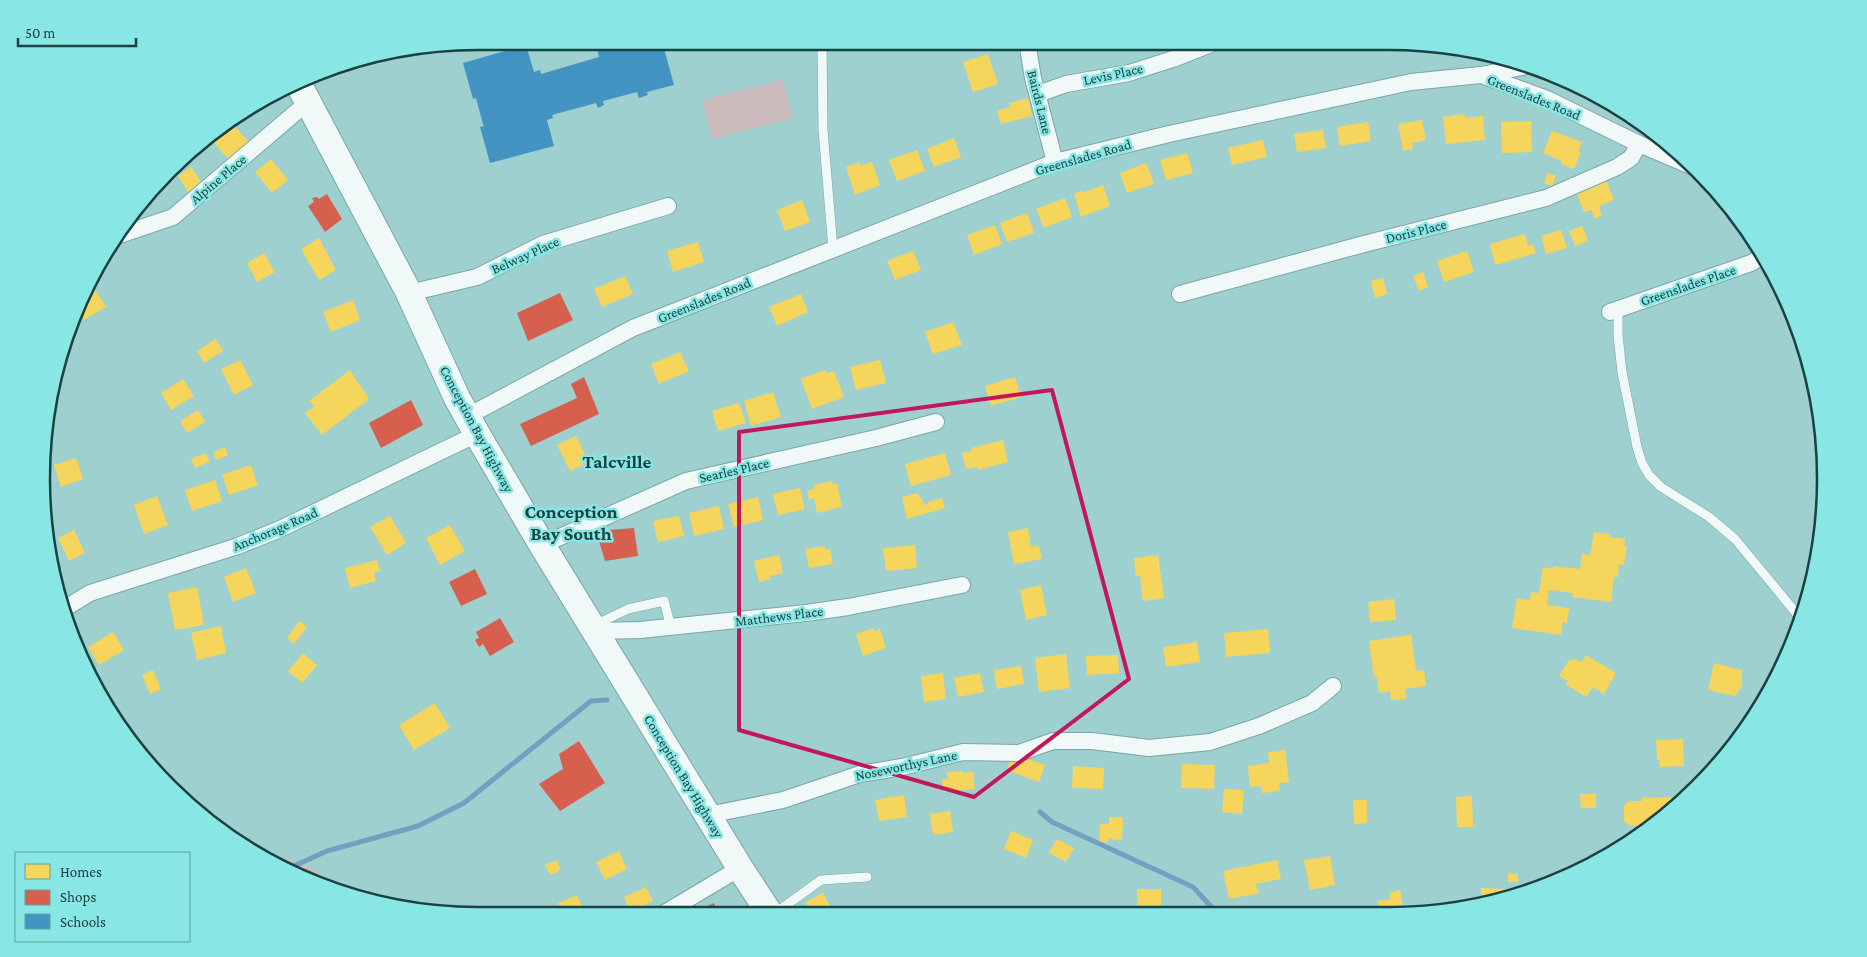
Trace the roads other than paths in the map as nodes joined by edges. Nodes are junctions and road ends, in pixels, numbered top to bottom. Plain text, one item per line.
1 (822, 50) edge
2 (1029, 50) edge
3 (1196, 50) edge
4 (1512, 69) edge
5 (1482, 75) junction
6 (304, 94) edge
7 (1038, 94) junction
8 (1639, 144) junction
9 (1674, 159) edge
10 (1055, 162) junction
11 (668, 206) dead end
12 (128, 232) edge
13 (833, 249) junction
14 (1757, 259) edge
15 (409, 293) junction
16 (1180, 294) dead end
17 (1614, 311) joint
18 (936, 422) dead end
19 (472, 425) junction
20 (542, 545) junction
21 (962, 585) dead end
22 (70, 605) edge
23 (1795, 612) edge
24 (671, 627) junction
25 (594, 629) junction
26 (1333, 686) dead end
27 (708, 815) junction
28 (740, 868) junction
29 (867, 877) dead end
30 (675, 907) edge
31 (767, 907) edge
32 (782, 907) edge

1 - 13 lane
2 - 7 street, Bairds Lane
3 - 7 street, Levis Place
4 - 5 street
5 - 8 street, Greenslades Road
5 - 10 street, Greenslades Road
6 - 12 street, Alpine Place
6 - 15 main road, Conception Bay Highway
7 - 10 street, Bairds Lane
8 - 9 street, Greenslades Road
8 - 16 street, Doris Place
10 - 13 street, Greenslades Road
11 - 15 street, Belway Place
13 - 19 street, Greenslades Road
14 - 17 street, Greenslades Place
15 - 19 main road, Conception Bay Highway
17 - 23 lane
18 - 20 street, Searles Place
19 - 20 main road, Conception Bay Highway
19 - 22 street, Anchorage Road
20 - 25 main road, Conception Bay Highway
21 - 24 street, Matthews Place
24 - 25 street, Matthews Place
24 - 25 lane
25 - 27 main road, Conception Bay Highway
26 - 27 street, Noseworthys Lane
27 - 28 main road, Conception Bay Highway
28 - 30 street
28 - 31 main road, Conception Bay Highway
29 - 32 lane

